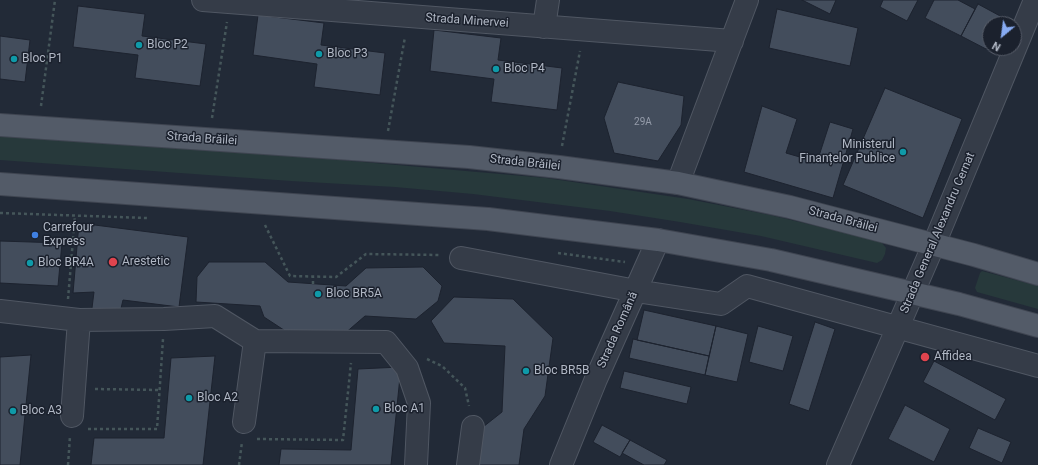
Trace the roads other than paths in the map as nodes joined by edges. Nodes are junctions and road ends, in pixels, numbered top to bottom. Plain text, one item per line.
1 (203, 0) edge
2 (548, 0) edge
3 (747, 0) edge
4 (1035, 0) edge
5 (345, 5) edge
6 (544, 27) junction
7 (732, 41) junction
8 (0, 125) edge
9 (678, 183) junction
10 (0, 184) edge
11 (658, 240) junction
12 (934, 244) junction
13 (451, 256) road end
14 (1038, 274) edge
15 (636, 291) junction
16 (912, 293) junction
17 (0, 311) edge
18 (73, 320) junction
19 (1038, 326) edge
20 (897, 327) junction
21 (255, 341) junction
22 (1038, 366) edge
23 (72, 416) road end
24 (244, 422) dead end
25 (473, 427) road end
26 (416, 465) edge
27 (468, 465) edge
28 (561, 465) edge
29 (838, 465) edge

1 - 5 street, Strada Minervei
2 - 6 street
3 - 7 street
4 - 12 street, Strada General Alexandru Cernat
5 - 6 street, Strada Minervei
6 - 7 street, Strada Minervei
7 - 9 street
8 - 9 main road, Strada Brăilei
9 - 12 main road, Strada Brăilei
10 - 11 main road
11 - 15 street, Strada Română
11 - 16 main road
12 - 14 main road, Strada Brăilei
12 - 16 street, Strada General Alexandru Cernat
13 - 15 street
15 - 20 street
15 - 28 street, Strada Română
16 - 19 main road
16 - 20 street, Strada General Alexandru Cernat
17 - 18 street
18 - 21 street
18 - 23 street
20 - 22 street
20 - 29 street, Strada General Alexandru Cernat
21 - 24 street
21 - 26 street
25 - 27 street

